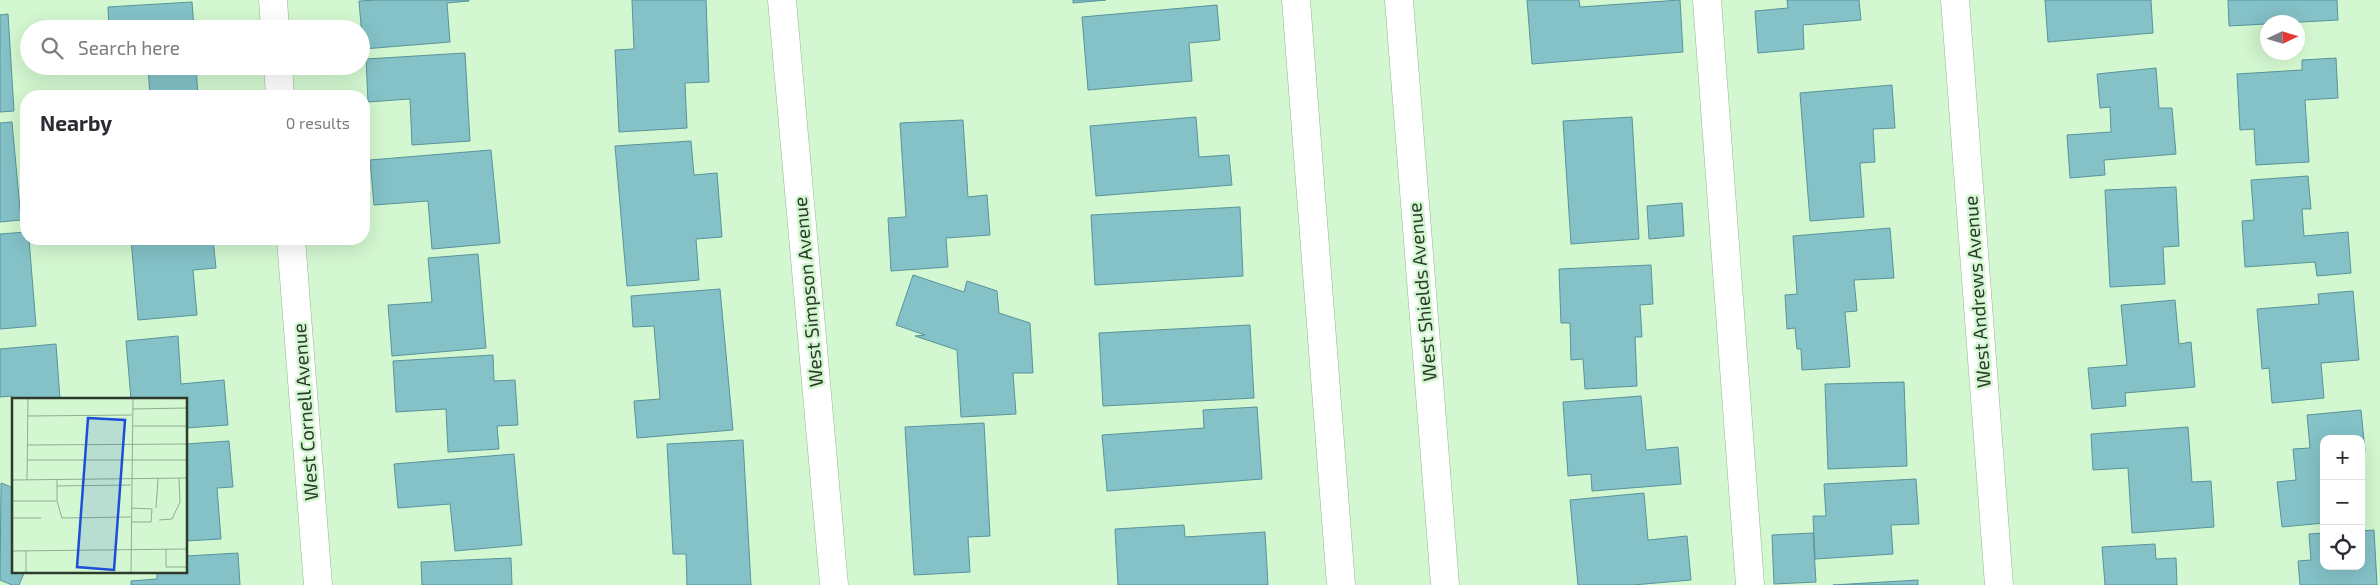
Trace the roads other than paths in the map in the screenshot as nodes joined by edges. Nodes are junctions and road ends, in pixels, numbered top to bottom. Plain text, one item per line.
1 (273, 0) edge
2 (782, 0) edge
3 (1296, 0) edge
4 (1399, 0) edge
5 (1707, 0) edge
6 (1955, 0) edge
7 (274, 20) edge
8 (279, 75) edge
9 (280, 90) edge
10 (291, 245) edge
11 (318, 585) edge
12 (834, 585) edge
13 (1341, 585) edge
14 (1446, 585) edge
15 (1750, 585) edge
16 (1999, 585) edge

1 - 7 street
2 - 12 street, West Simpson Avenue
3 - 13 street
4 - 14 street, West Shields Avenue
5 - 15 street
6 - 16 street, West Andrews Avenue
8 - 9 street
10 - 11 street, West Cornell Avenue

